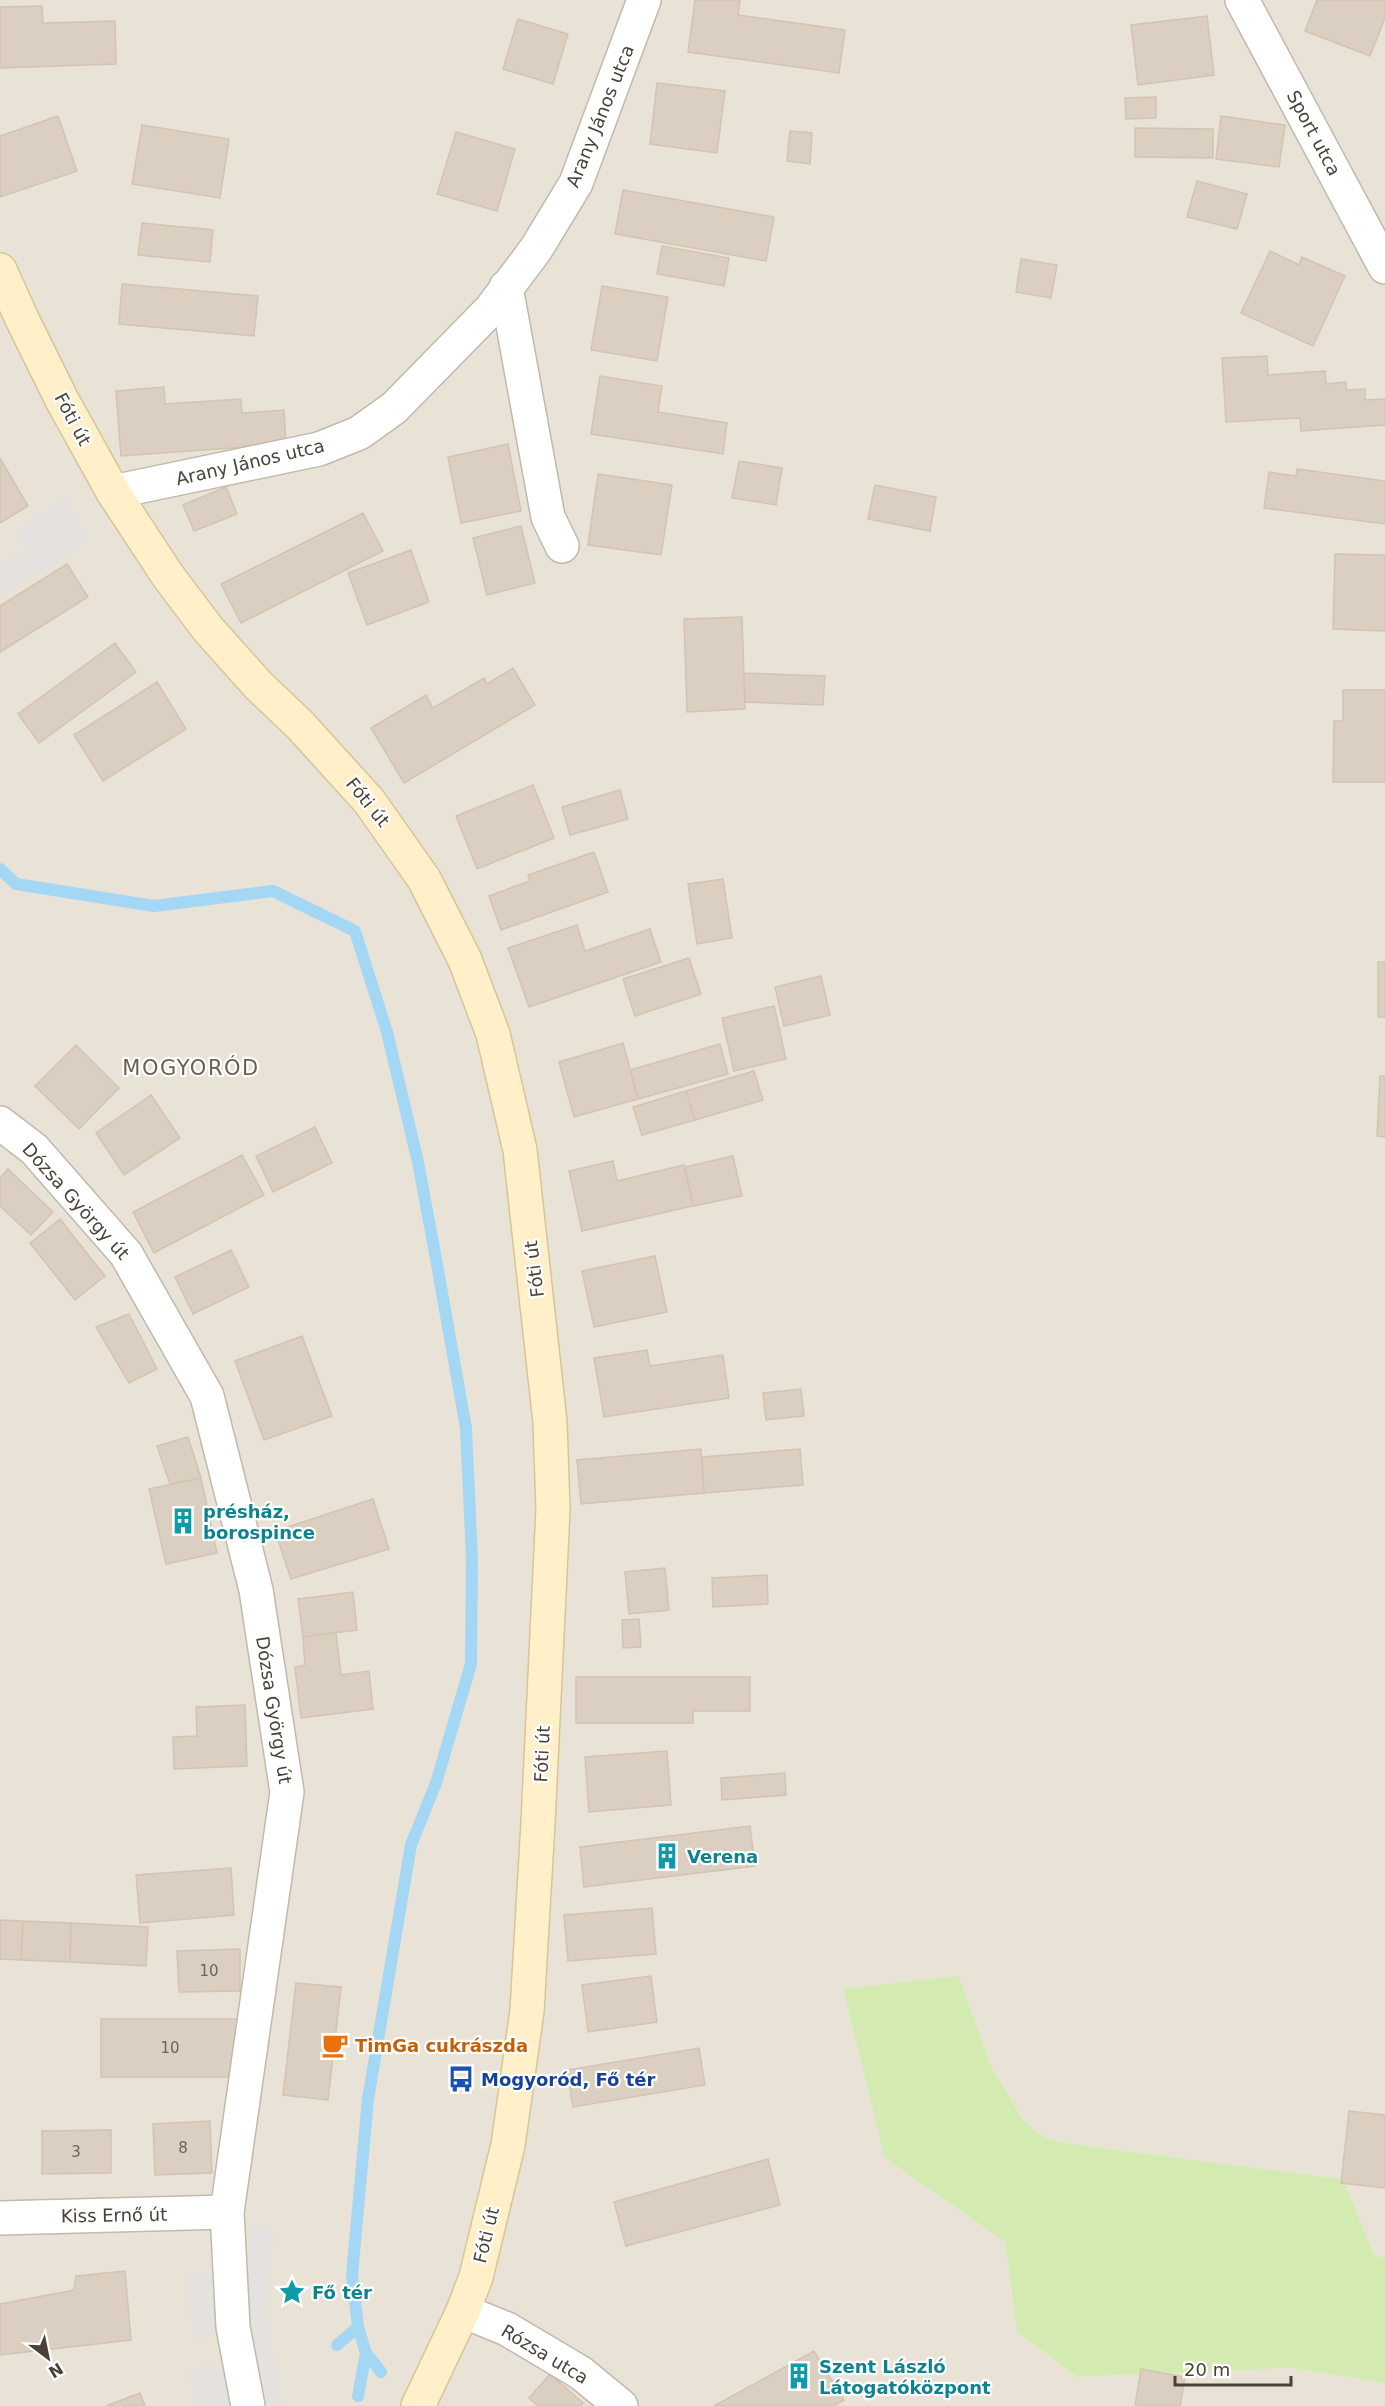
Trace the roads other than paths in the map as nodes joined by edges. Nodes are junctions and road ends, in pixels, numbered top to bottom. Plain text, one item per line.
1 (644, 0) edge
2 (1242, 0) edge
3 (1385, 267) edge
4 (0, 270) edge
5 (506, 287) junction
6 (113, 492) junction
7 (562, 546) dead end
8 (0, 1123) edge
9 (228, 2212) junction
10 (0, 2218) edge
11 (463, 2312) junction
12 (248, 2406) edge
13 (418, 2406) edge
14 (621, 2406) edge

1 - 5 street, Arany János utca
2 - 3 street, Sport utca
4 - 6 main road, Fóti út
5 - 6 street, Arany János utca
5 - 7 street
6 - 11 main road, Fóti út
8 - 9 street, Dózsa György út
9 - 10 street, Kiss Ernő út
9 - 12 street, Dózsa György út
11 - 13 main road, Fóti út
11 - 14 street, Rózsa utca

